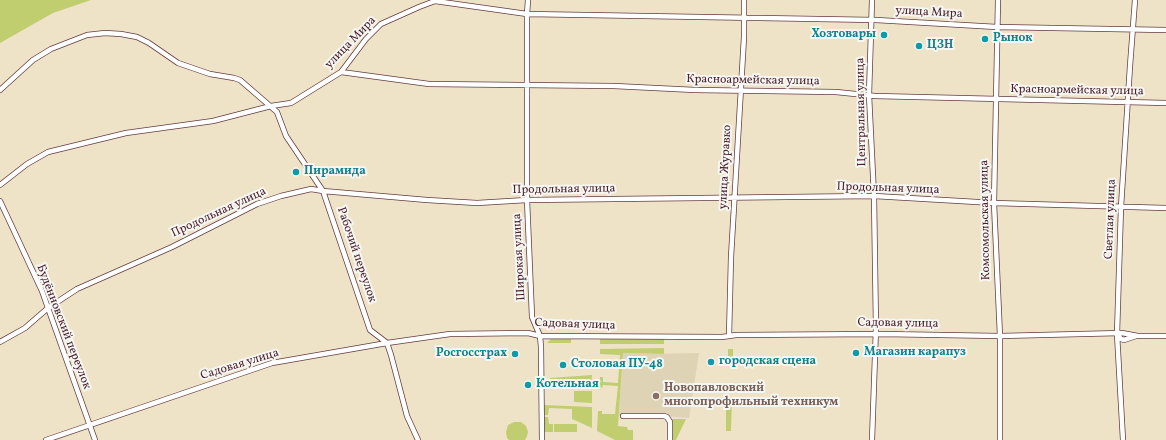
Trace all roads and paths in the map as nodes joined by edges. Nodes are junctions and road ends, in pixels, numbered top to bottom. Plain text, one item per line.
1 (528, 0) edge
2 (744, 0) edge
3 (872, 0) edge
4 (998, 0) edge
5 (1135, 0) edge
6 (527, 14) junction
7 (744, 18) junction
8 (871, 20) junction
9 (998, 27) junction
10 (1133, 30) junction
11 (1166, 30) edge
12 (341, 72) junction
13 (526, 84) junction
14 (0, 90) edge
15 (741, 91) junction
16 (869, 95) junction
17 (996, 100) junction
18 (1127, 102) junction
19 (1166, 103) edge
20 (270, 106) junction
21 (0, 185) edge
22 (323, 191) junction
23 (874, 196) junction
24 (734, 198) junction
25 (527, 200) junction
26 (0, 201) edge
27 (994, 203) junction
28 (1121, 207) junction
29 (1166, 208) edge
30 (48, 308) junction
31 (876, 334) junction
32 (1117, 334) junction
33 (540, 336) junction
34 (729, 336) junction
35 (1000, 336) junction
36 (1166, 336) edge
37 (0, 342) edge
38 (387, 343) junction
39 (623, 416) dead end
40 (89, 426) junction
41 (46, 440) edge
42 (95, 440) edge
43 (418, 440) edge
44 (542, 440) edge
45 (670, 440) edge
46 (872, 440) edge
47 (1000, 440) edge
48 (1122, 440) edge

1 - 6 street, Широкая улица
2 - 7 street, улица Журавко
3 - 8 street, Центральная улица
4 - 9 street, Комсомольская улица
5 - 10 street, Светлая улица
6 - 7 street, улица Мира
6 - 12 street, улица Мира
6 - 13 street, Широкая улица
7 - 8 street, улица Мира
7 - 15 street, улица Журавко
8 - 9 street, улица Мира
8 - 16 street, Центральная улица
9 - 10 street, улица Мира
9 - 17 street, Комсомольская улица
10 - 11 street, улица Мира
10 - 18 street, Светлая улица
12 - 13 street, Красноармейская улица
12 - 20 street, улица Мира
13 - 15 street, Красноармейская улица
13 - 25 street, Широкая улица
14 - 20 street, Рабочий переулок
15 - 16 street, Красноармейская улица
15 - 24 street, улица Журавко
16 - 17 street, Красноармейская улица
16 - 23 street, Центральная улица
17 - 18 street, Красноармейская улица
17 - 27 street, Комсомольская улица
18 - 19 street, Красноармейская улица
18 - 28 street, Светлая улица
20 - 21 street, улица Мира
20 - 22 street, Рабочий переулок
22 - 25 street, Продольная улица
22 - 30 street, Продольная улица
22 - 38 street, Рабочий переулок
23 - 24 street, Продольная улица
23 - 27 street, Продольная улица
23 - 31 street, Центральная улица
24 - 25 street, Продольная улица
24 - 34 street, улица Журавко
25 - 33 street, Широкая улица
26 - 30 street, Будённовский переулок
27 - 28 street, Продольная улица
27 - 35 street, Комсомольская улица
28 - 29 street, Продольная улица
28 - 32 street, Светлая улица
30 - 37 street, Продольная улица
30 - 40 street, Будённовский переулок
31 - 34 street, Садовая улица
31 - 35 street, Садовая улица
31 - 46 street, Центральная улица
32 - 35 street, Садовая улица
32 - 36 street, Садовая улица
32 - 48 street, Светлая улица
33 - 34 street, Садовая улица
33 - 38 street, Садовая улица
33 - 44 street, Широкая улица
35 - 47 street, Комсомольская улица
38 - 40 street, Садовая улица
38 - 43 street
39 - 45 street
40 - 41 street, Садовая улица
40 - 42 street, Будённовский переулок

